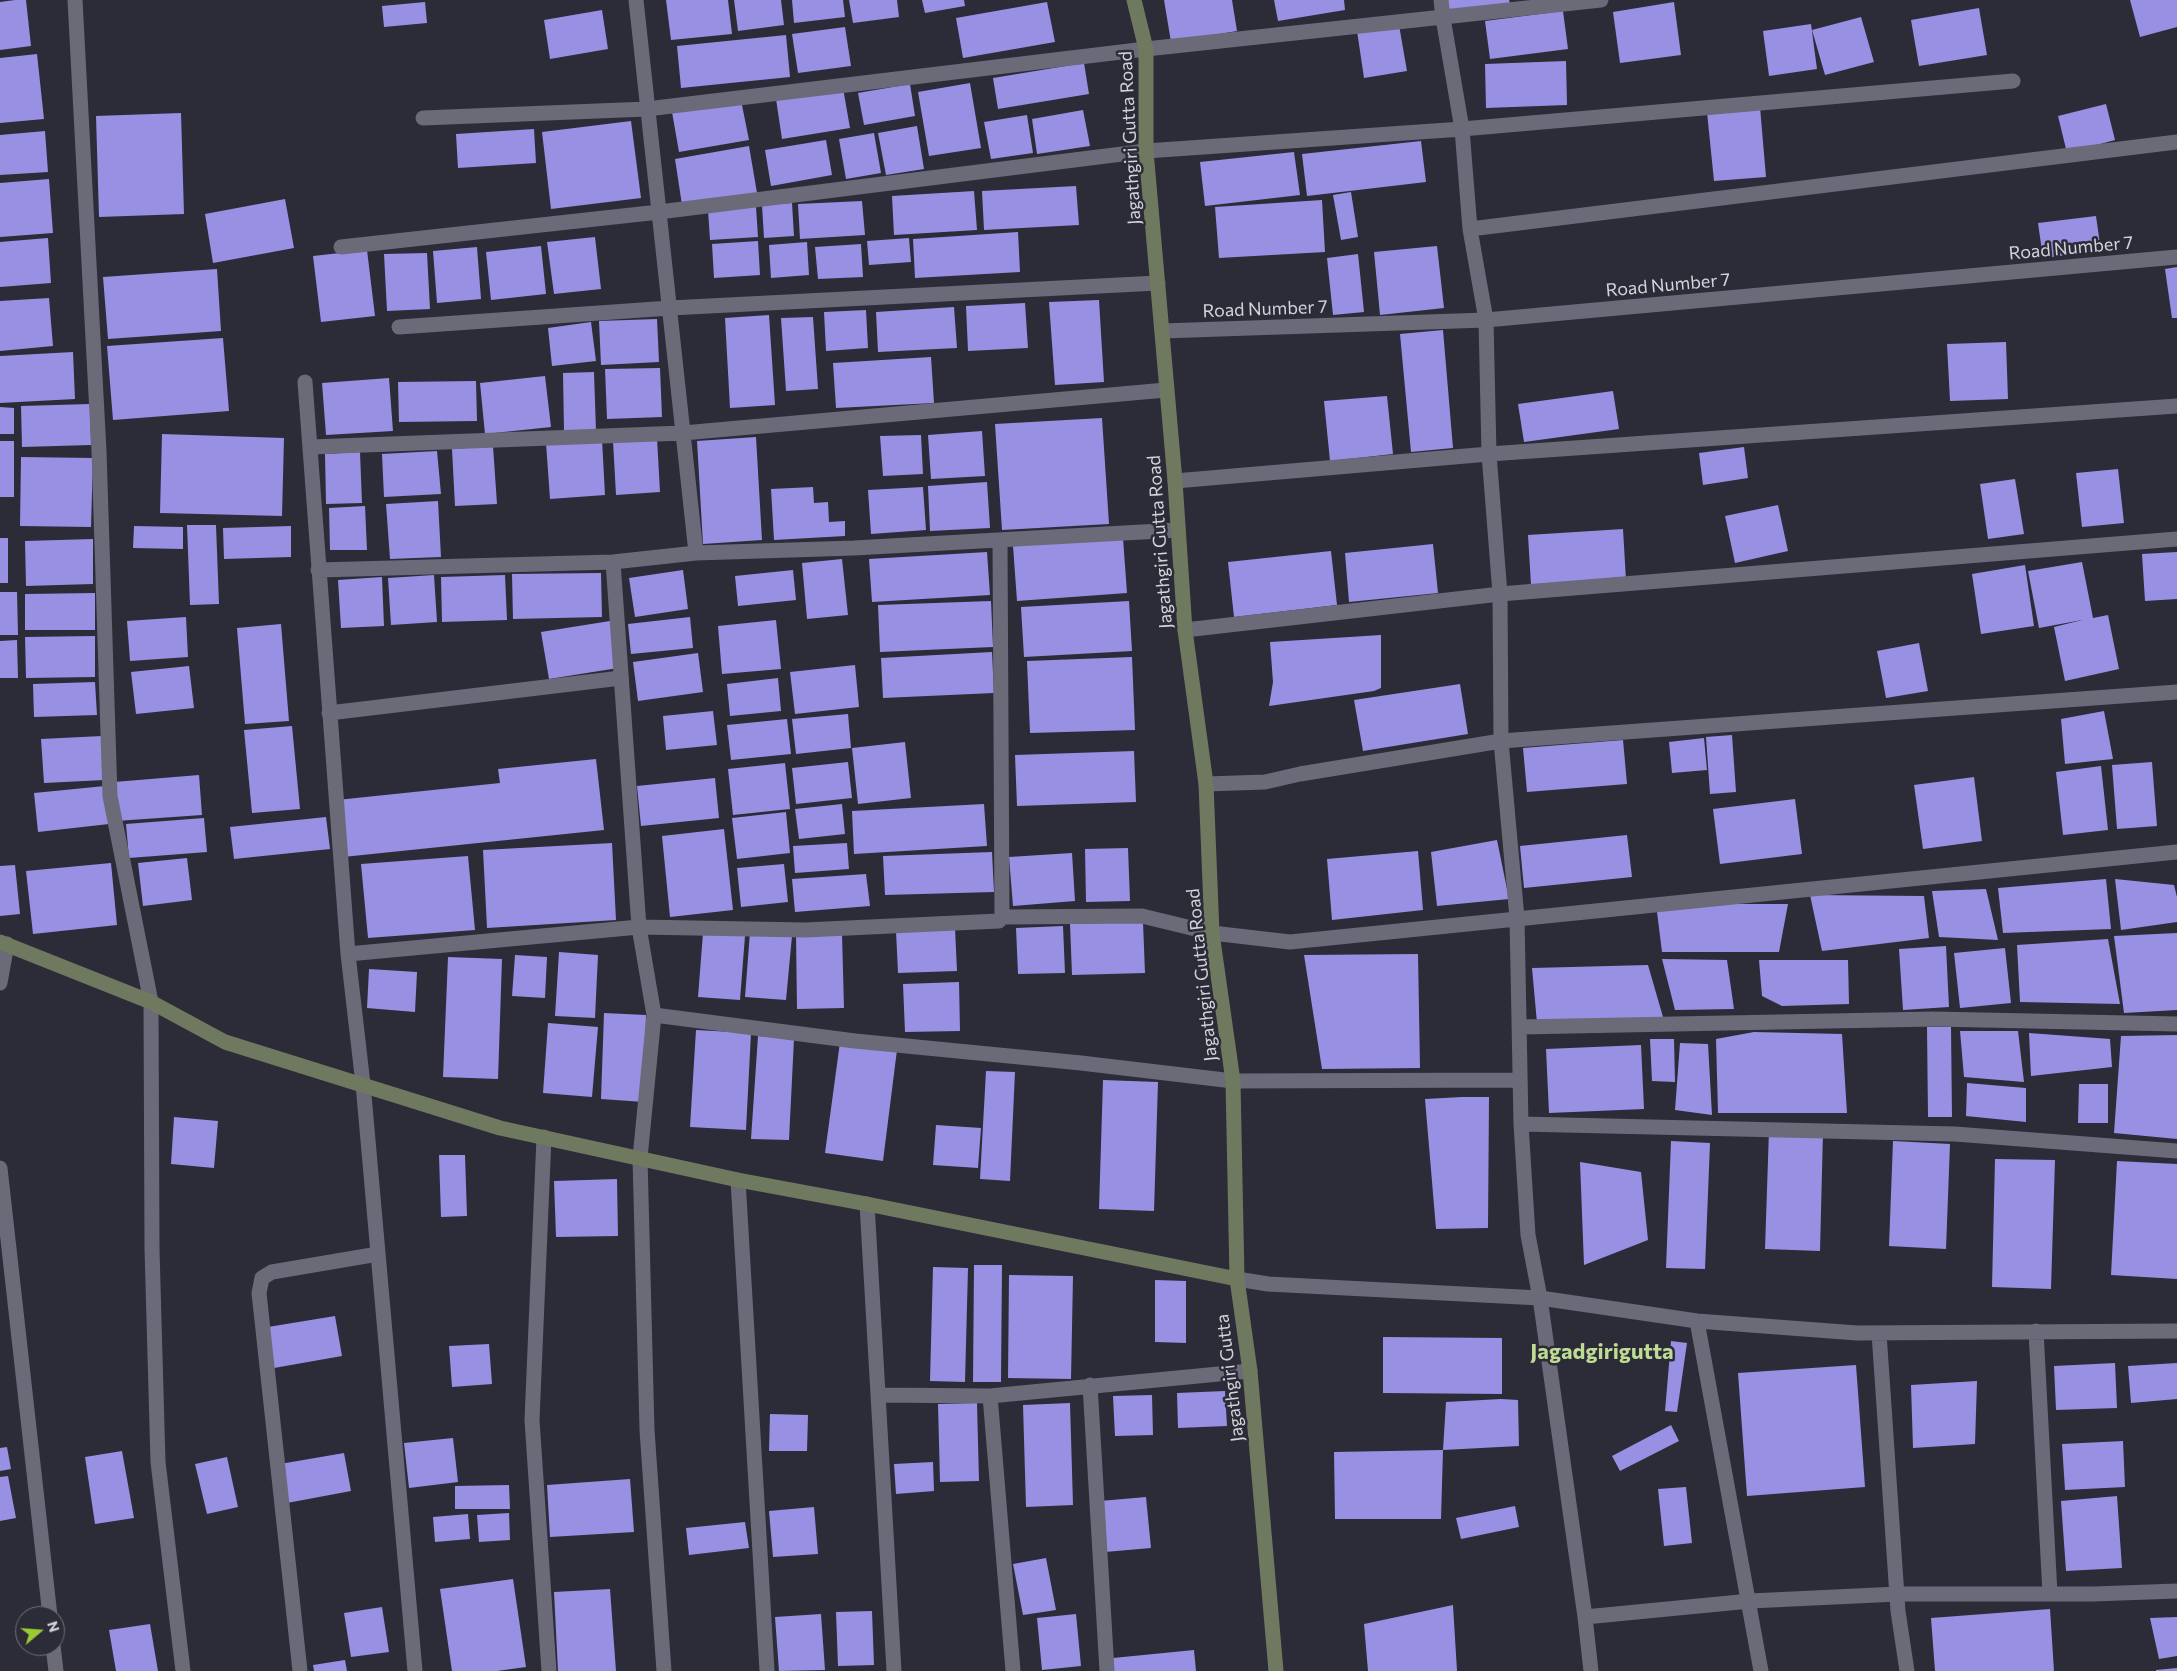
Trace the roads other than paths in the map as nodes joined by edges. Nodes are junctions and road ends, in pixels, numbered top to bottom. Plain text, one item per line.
1 (74, 0) edge
2 (636, 0) edge
3 (1134, 0) edge
4 (1441, 0) edge
5 (1602, 0) edge
6 (1442, 18) junction
7 (1146, 49) junction
8 (2013, 81) dead end
9 (647, 109) junction
10 (423, 118) dead end
11 (1462, 129) junction
12 (2177, 142) edge
13 (1146, 151) junction
14 (659, 212) junction
15 (1470, 229) junction
16 (341, 247) dead end
17 (2177, 257) edge
18 (1158, 283) junction
19 (670, 308) junction
20 (1486, 320) junction
21 (400, 327) dead end
22 (1162, 331) junction
23 (305, 382) dead end
24 (1166, 390) junction
25 (2177, 406) edge
26 (683, 434) junction
27 (312, 447) junction
28 (1488, 454) junction
29 (1175, 481) junction
30 (1178, 530) junction
31 (2177, 539) edge
32 (1000, 540) junction
33 (696, 553) junction
34 (613, 562) junction
35 (318, 570) junction
36 (1500, 594) junction
37 (1184, 630) junction
38 (621, 678) junction
39 (2177, 692) edge
40 (329, 713) junction
41 (1501, 741) junction
42 (1206, 784) junction
43 (2177, 852) edge
44 (1002, 917) junction
45 (1517, 918) junction
46 (638, 927) junction
47 (1212, 933) junction
48 (4, 943) edge
49 (348, 954) junction
50 (0, 983) edge
51 (151, 1002) junction
52 (654, 1015) junction
53 (2177, 1024) edge
54 (1519, 1027) junction
55 (1520, 1080) junction
56 (1233, 1081) junction
57 (363, 1084) junction
58 (1520, 1124) junction
59 (544, 1137) junction
60 (2177, 1151) edge
61 (640, 1158) junction
62 (0, 1168) edge
63 (738, 1180) junction
64 (867, 1204) junction
65 (378, 1254) junction
66 (1237, 1280) junction
67 (1540, 1298) junction
68 (1697, 1321) junction
69 (2036, 1331) junction
70 (2177, 1331) edge
71 (1879, 1333) junction
72 (1250, 1371) junction
73 (1090, 1385) junction
74 (878, 1394) junction
75 (990, 1396) junction
76 (2177, 1591) edge
77 (1898, 1594) junction
78 (2050, 1594) junction
79 (1750, 1600) junction
80 (49, 1606) edge
81 (1585, 1617) junction
82 (54, 1656) edge
83 (56, 1671) edge
84 (183, 1671) edge
85 (300, 1671) edge
86 (415, 1671) edge
87 (549, 1671) edge
88 (664, 1671) edge
89 (767, 1671) edge
90 (894, 1671) edge
91 (1013, 1671) edge
92 (1107, 1671) edge
93 (1276, 1671) edge
94 (1591, 1671) edge
95 (1761, 1671) edge
96 (1907, 1671) edge

1 - 51 street
2 - 9 street
3 - 7 street, Jagathgiri Gutta Road
4 - 6 street
5 - 6 street
6 - 7 street
6 - 11 street
7 - 9 street
7 - 13 street, Jagathgiri Gutta Road
8 - 11 street
9 - 10 street
9 - 14 street
11 - 13 street
11 - 15 street
12 - 15 street
13 - 14 street
13 - 18 street, Jagathgiri Gutta Road
14 - 16 street
14 - 19 street
15 - 20 street
17 - 20 street, Road Number 7
18 - 19 street
18 - 22 street, Jagathgiri Gutta Road
19 - 21 street
19 - 26 street
20 - 22 street, Road Number 7
20 - 28 street
22 - 24 street, Jagathgiri Gutta Road
23 - 27 street
24 - 26 street
24 - 29 street, Jagathgiri Gutta Road
25 - 28 street
26 - 27 street
26 - 33 street
27 - 35 street
28 - 29 street
28 - 36 street
29 - 30 street, Jagathgiri Gutta Road
30 - 32 street
30 - 37 street, Jagathgiri Gutta Road
31 - 36 street
32 - 33 street
32 - 44 street
33 - 34 street
34 - 35 street
34 - 38 street
35 - 40 street
36 - 37 street
36 - 41 street
37 - 42 street, Jagathgiri Gutta Road
38 - 40 street
38 - 46 street
39 - 41 street
40 - 49 street
41 - 42 street
41 - 45 street
42 - 47 street, Jagathgiri Gutta Road
43 - 45 street
44 - 46 street
44 - 47 street
45 - 47 street
45 - 54 street
46 - 49 street
46 - 52 street
47 - 56 street, Jagathgiri Gutta Road
48 - 50 street
48 - 51 street
49 - 57 street
51 - 57 street
51 - 84 street
52 - 56 street
52 - 61 street
53 - 54 street
54 - 55 street
55 - 56 street
55 - 58 street
56 - 66 street, Jagathgiri Gutta
57 - 59 street
57 - 65 street
58 - 60 street
58 - 67 street
59 - 61 street
59 - 87 street
61 - 63 street
61 - 88 street
62 - 80 street
63 - 64 street
63 - 89 street
64 - 66 street
64 - 74 street
65 - 85 street
65 - 86 street
66 - 67 street
66 - 72 street, Jagathgiri Gutta
67 - 68 street
67 - 81 street
68 - 71 street
68 - 79 street
69 - 70 street
69 - 71 street
69 - 78 street
71 - 77 street
72 - 73 street
72 - 93 street, Jagathgiri Gutta
73 - 75 street
73 - 92 street
74 - 75 street
74 - 90 street
75 - 91 street
76 - 78 street
77 - 78 street
77 - 79 street
77 - 96 street
79 - 81 street
79 - 95 street
81 - 94 street
82 - 83 street

